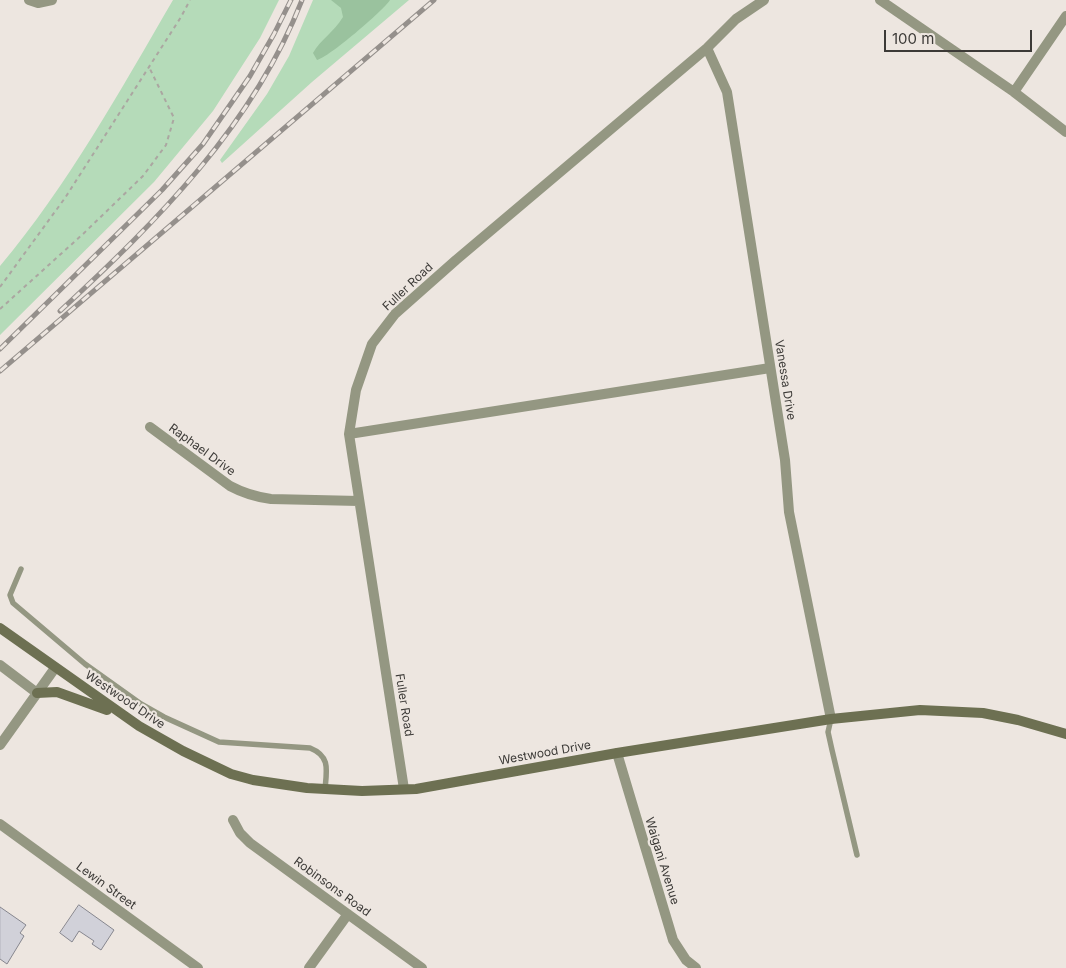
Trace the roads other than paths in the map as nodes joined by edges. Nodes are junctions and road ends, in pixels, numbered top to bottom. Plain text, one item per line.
1 (30, 0) edge
2 (52, 0) edge
3 (764, 0) edge
4 (880, 0) edge
5 (1066, 16) edge
6 (707, 48) junction
7 (1014, 92) junction
8 (1066, 132) edge
9 (770, 368) junction
10 (150, 427) dead end
11 (349, 434) junction
12 (359, 501) junction
13 (21, 569) dead end
14 (0, 628) edge
15 (0, 665) edge
16 (55, 668) junction
17 (37, 693) junction
18 (831, 720) junction
19 (130, 721) junction
20 (1066, 734) edge
21 (0, 745) edge
22 (617, 753) junction
23 (325, 789) junction
24 (404, 789) junction
25 (234, 820) dead end
26 (0, 824) edge
27 (857, 855) dead end
28 (348, 914) junction
29 (198, 968) edge
30 (309, 968) edge
31 (422, 968) edge
32 (696, 968) edge

1 - 2 street
3 - 6 street, Fuller Road
4 - 7 street
5 - 7 street
6 - 9 street, Vanessa Drive
6 - 11 street, Fuller Road
7 - 8 street
9 - 11 street
9 - 18 street, Vanessa Drive
10 - 12 street, Raphael Drive
11 - 12 street, Fuller Road
12 - 24 street, Fuller Road
13 - 23 lane
14 - 16 main road
15 - 17 street
16 - 17 street
16 - 19 main road, Westwood Drive
17 - 19 main road
17 - 21 street
18 - 20 main road, Westwood Drive
18 - 22 main road, Westwood Drive
18 - 27 lane
19 - 23 main road, Westwood Drive
22 - 24 main road, Westwood Drive
22 - 32 street, Waigani Avenue
23 - 24 main road, Westwood Drive
25 - 28 street, Robinsons Road
26 - 29 street, Lewin Street
28 - 30 street
28 - 31 street, Robinsons Road

